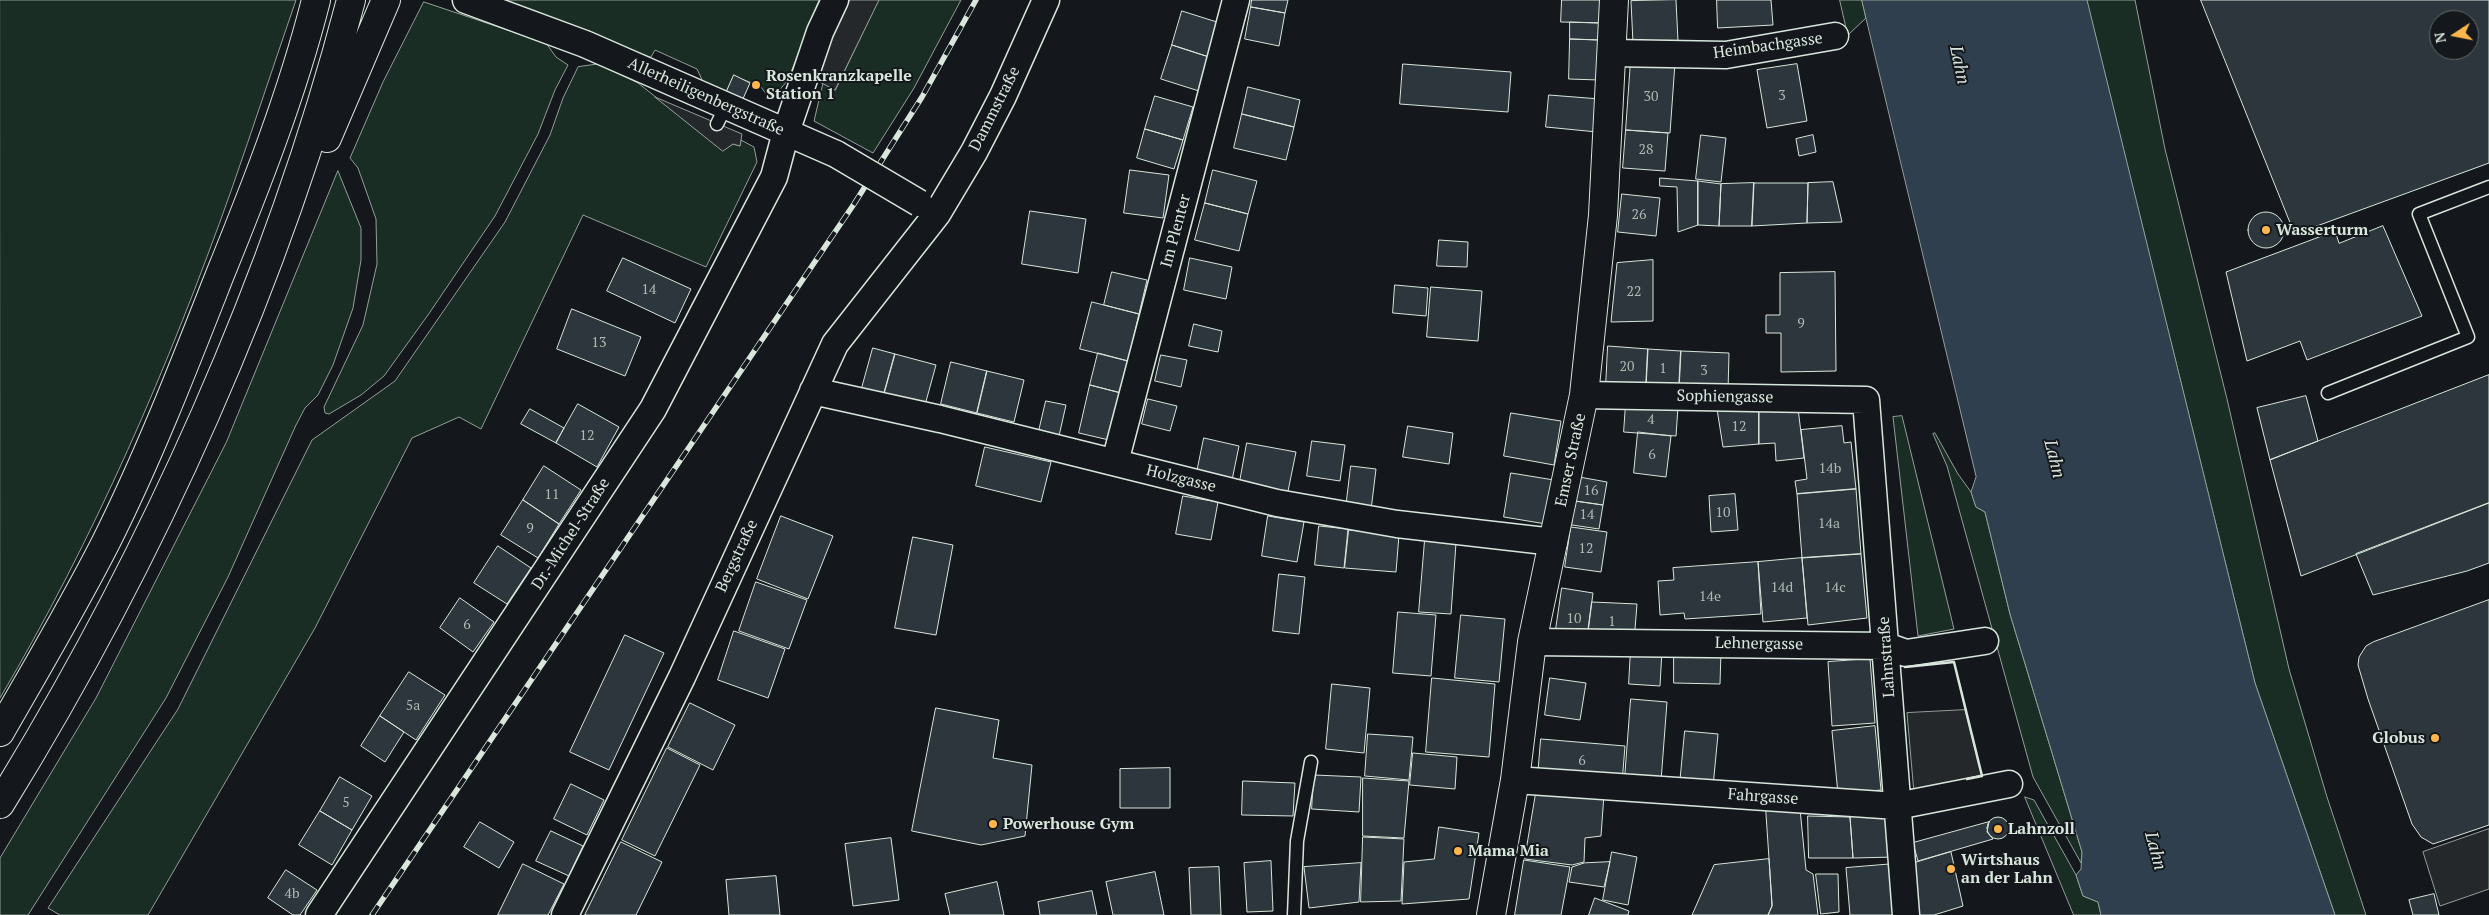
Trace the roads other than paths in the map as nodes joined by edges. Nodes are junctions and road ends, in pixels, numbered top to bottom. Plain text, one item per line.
1 (316, 0) edge
2 (351, 0) edge
3 (386, 0) edge
4 (466, 0) edge
5 (835, 0) edge
6 (1046, 0) edge
7 (1236, 0) edge
8 (1614, 0) edge
9 (1835, 36) dead end
10 (1612, 53) junction
11 (786, 132) junction
12 (2489, 187) edge
13 (288, 201) junction
14 (928, 209) junction
15 (812, 391) junction
16 (2328, 394) dead end
17 (1584, 395) junction
18 (1866, 400) joint
19 (1115, 462) junction
20 (1554, 542) junction
21 (1985, 641) dead end
22 (1532, 642) junction
23 (1886, 646) junction
24 (0, 732) edge
25 (1311, 762) dead end
26 (1515, 780) junction
27 (2010, 784) dead end
28 (0, 804) edge
29 (1897, 806) junction
30 (319, 915) edge
31 (565, 915) edge
32 (1294, 915) edge
33 (1491, 915) edge
34 (1906, 915) edge

1 - 24 main road
2 - 13 main road
3 - 13 main road
4 - 11 street, Allerheiligenbergstraße
5 - 11 street, Dr.-Michel-Straße
6 - 14 street, Dammstraße
7 - 19 street, Im Plenter
8 - 10 main road, Emser Straße
9 - 10 street, Heimbachgasse
10 - 17 main road, Emser Straße
11 - 14 street, Allerheiligenbergstraße, bridge
11 - 30 street, Dr.-Michel-Straße
12 - 16 lane
13 - 28 main road
14 - 15 street, Bergstraße
15 - 19 street, Holzgasse
15 - 31 street, Bergstraße
17 - 18 street, Sophiengasse
17 - 20 main road, Emser Straße
18 - 23 street, Lahnstraße
19 - 20 street, Holzgasse
20 - 22 main road, Emser Straße
21 - 23 street, Lehnergasse
22 - 23 street, Lehnergasse
22 - 26 main road, Emser Straße
23 - 29 street, Lahnstraße
25 - 32 lane
26 - 29 street, Fahrgasse
26 - 33 main road, Emser Straße
27 - 29 street, Fahrgasse
29 - 34 street, Lahnstraße

